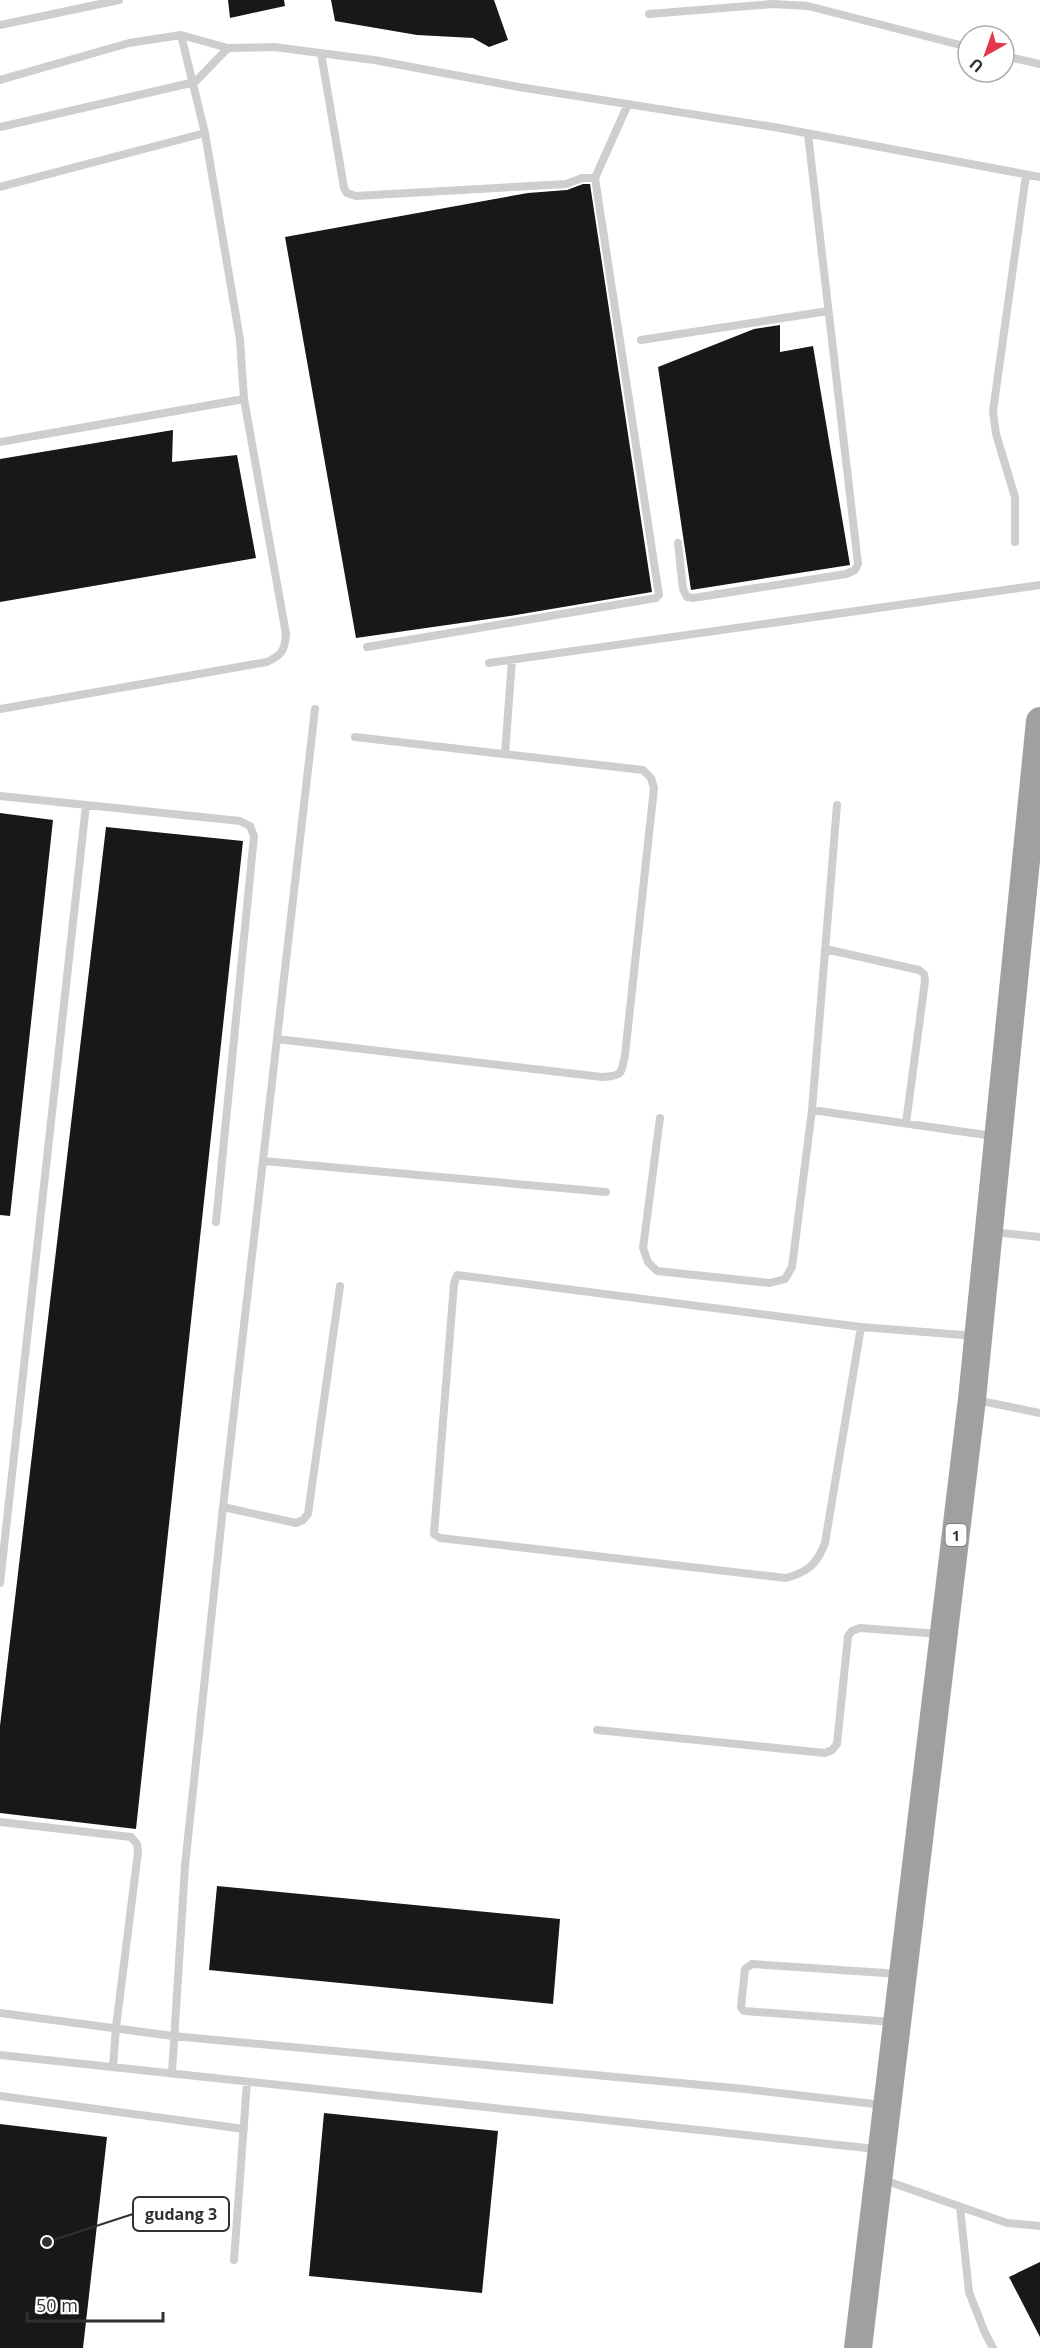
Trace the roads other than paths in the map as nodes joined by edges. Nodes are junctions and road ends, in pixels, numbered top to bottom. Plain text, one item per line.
1 (119, 0) edge
2 (649, 14) dead end
3 (0, 25) edge
4 (182, 34) junction
5 (956, 45) edge
6 (228, 48) junction
7 (321, 53) junction
8 (1016, 59) edge
9 (1040, 64) edge
10 (0, 80) edge
11 (195, 82) junction
12 (628, 104) junction
13 (0, 127) edge
14 (205, 133) junction
15 (808, 134) junction
16 (1026, 175) junction
17 (1040, 177) edge
18 (595, 178) junction
19 (0, 187) edge
20 (828, 311) junction
21 (641, 340) dead end
22 (243, 399) junction
23 (0, 442) edge
24 (1015, 542) dead end
25 (678, 543) dead end
26 (1040, 585) edge
27 (367, 647) dead end
28 (512, 660) junction
29 (489, 663) dead end
30 (0, 709) edge
31 (315, 709) dead end
32 (1040, 721) edge
33 (355, 737) dead end
34 (505, 754) junction
35 (0, 796) edge
36 (86, 805) junction
37 (837, 805) dead end
38 (825, 949) junction
39 (277, 1039) junction
40 (812, 1110) junction
41 (660, 1118) dead end
42 (906, 1123) junction
43 (998, 1136) junction
44 (263, 1161) junction
45 (606, 1192) dead end
46 (216, 1222) dead end
47 (989, 1232) junction
48 (1040, 1237) edge
49 (340, 1286) dead end
50 (861, 1327) junction
51 (978, 1336) junction
52 (972, 1399) junction
53 (1040, 1413) edge
54 (223, 1507) junction
55 (0, 1582) edge
56 (944, 1634) junction
57 (597, 1730) dead end
58 (0, 1822) edge
59 (902, 1974) junction
60 (0, 2013) edge
61 (896, 2022) junction
62 (116, 2027) junction
63 (173, 2036) junction
64 (0, 2055) edge
65 (113, 2067) junction
66 (172, 2073) junction
67 (247, 2082) junction
68 (0, 2096) edge
69 (886, 2106) junction
70 (244, 2129) junction
71 (881, 2150) junction
72 (878, 2178) junction
73 (960, 2207) junction
74 (1040, 2226) edge
75 (234, 2260) dead end
76 (858, 2348) edge
77 (993, 2348) edge

1 - 3 lane
2 - 5 lane
4 - 6 lane
4 - 10 lane
4 - 11 lane
6 - 7 lane
6 - 11 lane
7 - 12 lane
7 - 18 lane
8 - 9 lane
11 - 13 lane
11 - 14 lane
12 - 15 lane
12 - 18 lane
14 - 19 lane
14 - 22 lane
15 - 16 lane
15 - 20 lane
16 - 17 lane
16 - 24 lane
18 - 27 lane
20 - 21 lane
20 - 25 lane
22 - 23 lane
22 - 30 lane
26 - 28 lane
28 - 29 lane
28 - 34 lane
31 - 39 lane
32 - 43 highway, 1
33 - 34 lane
34 - 39 lane
35 - 36 lane
36 - 46 lane
36 - 55 lane
37 - 38 lane
38 - 40 lane
38 - 42 lane
39 - 44 lane
40 - 41 lane
40 - 42 lane
42 - 43 lane
43 - 47 highway, 1
44 - 45 lane
44 - 54 lane
47 - 48 lane
47 - 51 highway, 1
49 - 54 lane
50 - 50 lane
50 - 51 lane
51 - 52 highway, 1
52 - 53 lane
52 - 56 highway, 1
54 - 63 lane
56 - 57 lane
56 - 59 highway, 1
58 - 62 lane
59 - 61 highway, 1
59 - 61 lane
60 - 62 lane
61 - 69 highway, 1
62 - 63 lane
62 - 65 lane
63 - 66 lane
63 - 69 lane
64 - 65 lane
65 - 66 lane
66 - 67 lane
67 - 70 lane
67 - 71 lane
68 - 70 lane
69 - 71 highway, 1
70 - 75 lane
71 - 72 highway, 1
72 - 73 lane
72 - 76 highway, 1
73 - 74 lane
73 - 77 lane

